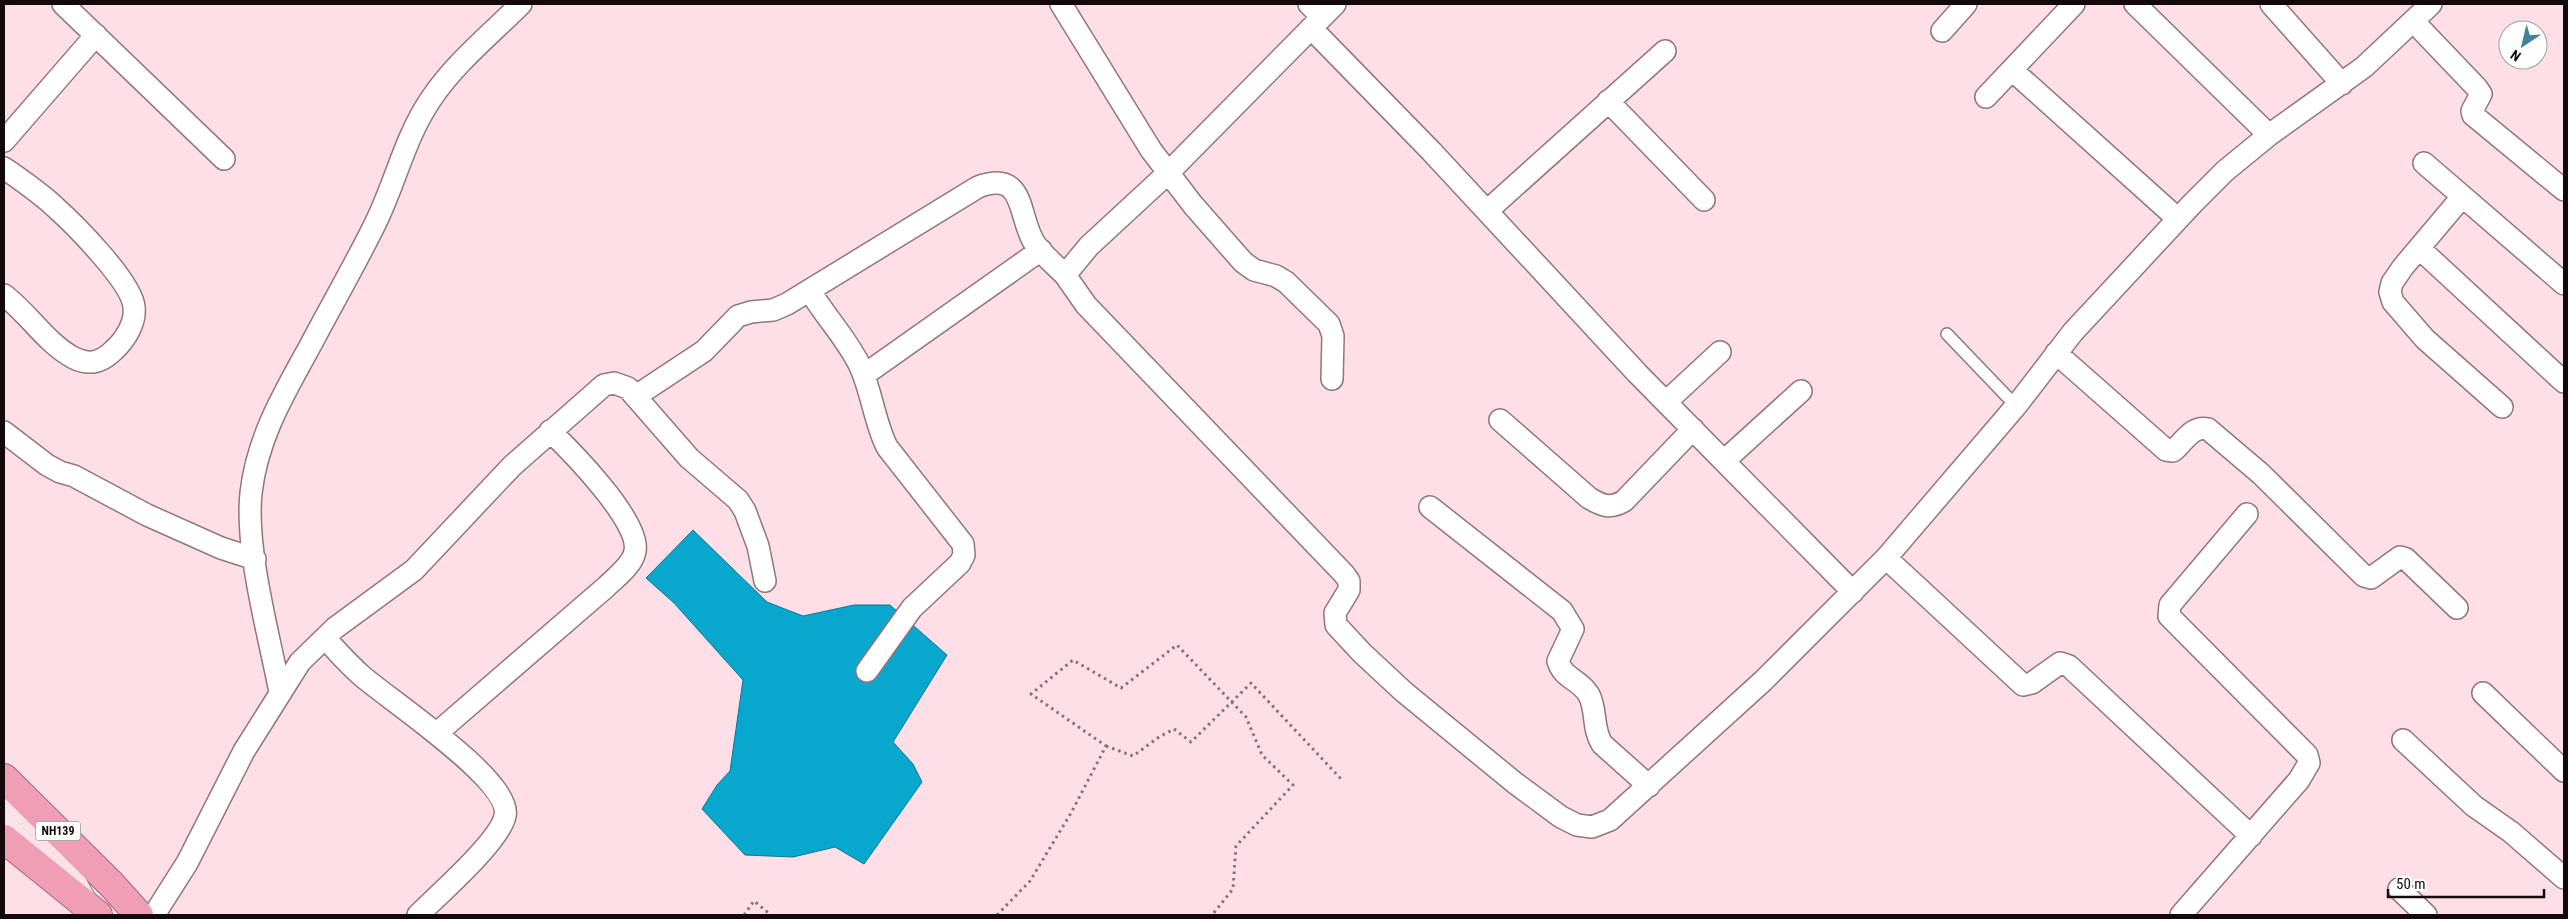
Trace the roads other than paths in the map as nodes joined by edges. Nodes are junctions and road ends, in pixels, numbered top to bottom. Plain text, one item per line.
1 (63, 4) edge
2 (521, 4) edge
3 (1061, 4) edge
4 (1966, 4) edge
5 (2074, 4) edge
6 (2135, 4) edge
7 (2271, 4) edge
8 (2431, 4) edge
9 (1319, 13) edge
10 (2414, 22) junction
11 (1942, 30) dead end
12 (96, 35) junction
13 (1664, 51) dead end
14 (2012, 70) junction
15 (2342, 84) junction
16 (1986, 97) dead end
17 (1608, 101) junction
18 (2269, 135) junction
19 (4, 141) edge
20 (224, 159) dead end
21 (2424, 163) dead end
22 (4, 168) edge
23 (1168, 173) junction
24 (2564, 190) edge
25 (2462, 197) junction
26 (1704, 200) dead end
27 (1487, 211) junction
28 (2178, 219) junction
29 (2420, 249) junction
30 (1040, 250) junction
31 (1065, 275) junction
32 (2564, 284) edge
33 (810, 291) junction
34 (4, 295) edge
35 (1946, 334) dead end
36 (1720, 352) dead end
37 (2056, 352) junction
38 (864, 375) junction
39 (1332, 378) dead end
40 (2564, 382) edge
41 (1801, 391) dead end
42 (636, 396) junction
43 (1666, 402) junction
44 (2016, 406) junction
45 (2502, 407) dead end
46 (1500, 420) dead end
47 (1693, 429) junction
48 (550, 431) junction
49 (4, 432) edge
50 (1724, 461) junction
51 (1430, 507) dead end
52 (2247, 514) dead end
53 (1886, 558) junction
54 (254, 559) junction
55 (765, 581) dead end
56 (1853, 592) junction
57 (2457, 608) dead end
58 (325, 638) junction
59 (866, 670) dead end
60 (280, 692) junction
61 (2483, 693) dead end
62 (436, 733) junction
63 (2403, 740) dead end
64 (2564, 770) edge
65 (4, 778) edge
66 (1649, 786) junction
67 (4, 808) edge
68 (2251, 836) junction
69 (4, 838) edge
70 (55, 858) junction
71 (2564, 878) edge
72 (112, 885) junction
73 (2399, 889) dead end
74 (91, 909) edge
75 (139, 915) edge
76 (154, 915) edge
77 (418, 915) edge
78 (2181, 915) edge
79 (2426, 915) edge

1 - 12 street
2 - 54 street
3 - 23 street
4 - 11 street
5 - 14 street
6 - 18 street
7 - 15 street
8 - 10 street
9 - 23 street
9 - 27 street
10 - 15 street
10 - 24 street
12 - 19 street
12 - 20 street
13 - 17 street
14 - 16 street
14 - 28 street
15 - 18 street
17 - 26 street
17 - 27 street
18 - 28 street
21 - 25 street
22 - 34 street
23 - 31 street
23 - 39 street
25 - 29 street
25 - 32 street
27 - 43 street
28 - 37 street
29 - 40 street
29 - 45 street
30 - 31 street
30 - 33 street
30 - 38 street
31 - 66 street
33 - 38 street
33 - 42 street
35 - 44 lane
36 - 43 street
37 - 44 street
37 - 57 street
38 - 59 street
41 - 50 street
42 - 48 street
42 - 55 street
43 - 47 street
44 - 53 street
46 - 47 street
47 - 50 street
48 - 58 street
48 - 62 street
49 - 54 street
50 - 56 street
51 - 66 street
52 - 68 street
53 - 56 street
53 - 68 street
54 - 60 street
56 - 66 street
58 - 60 street
58 - 62 street
60 - 76 street
61 - 64 street
62 - 77 street
63 - 71 street
65 - 72 highway, NH139
67 - 70 main road
68 - 78 street
69 - 74 highway, NH139
70 - 72 main road
70 - 74 main road
72 - 75 highway, NH139
73 - 79 street

